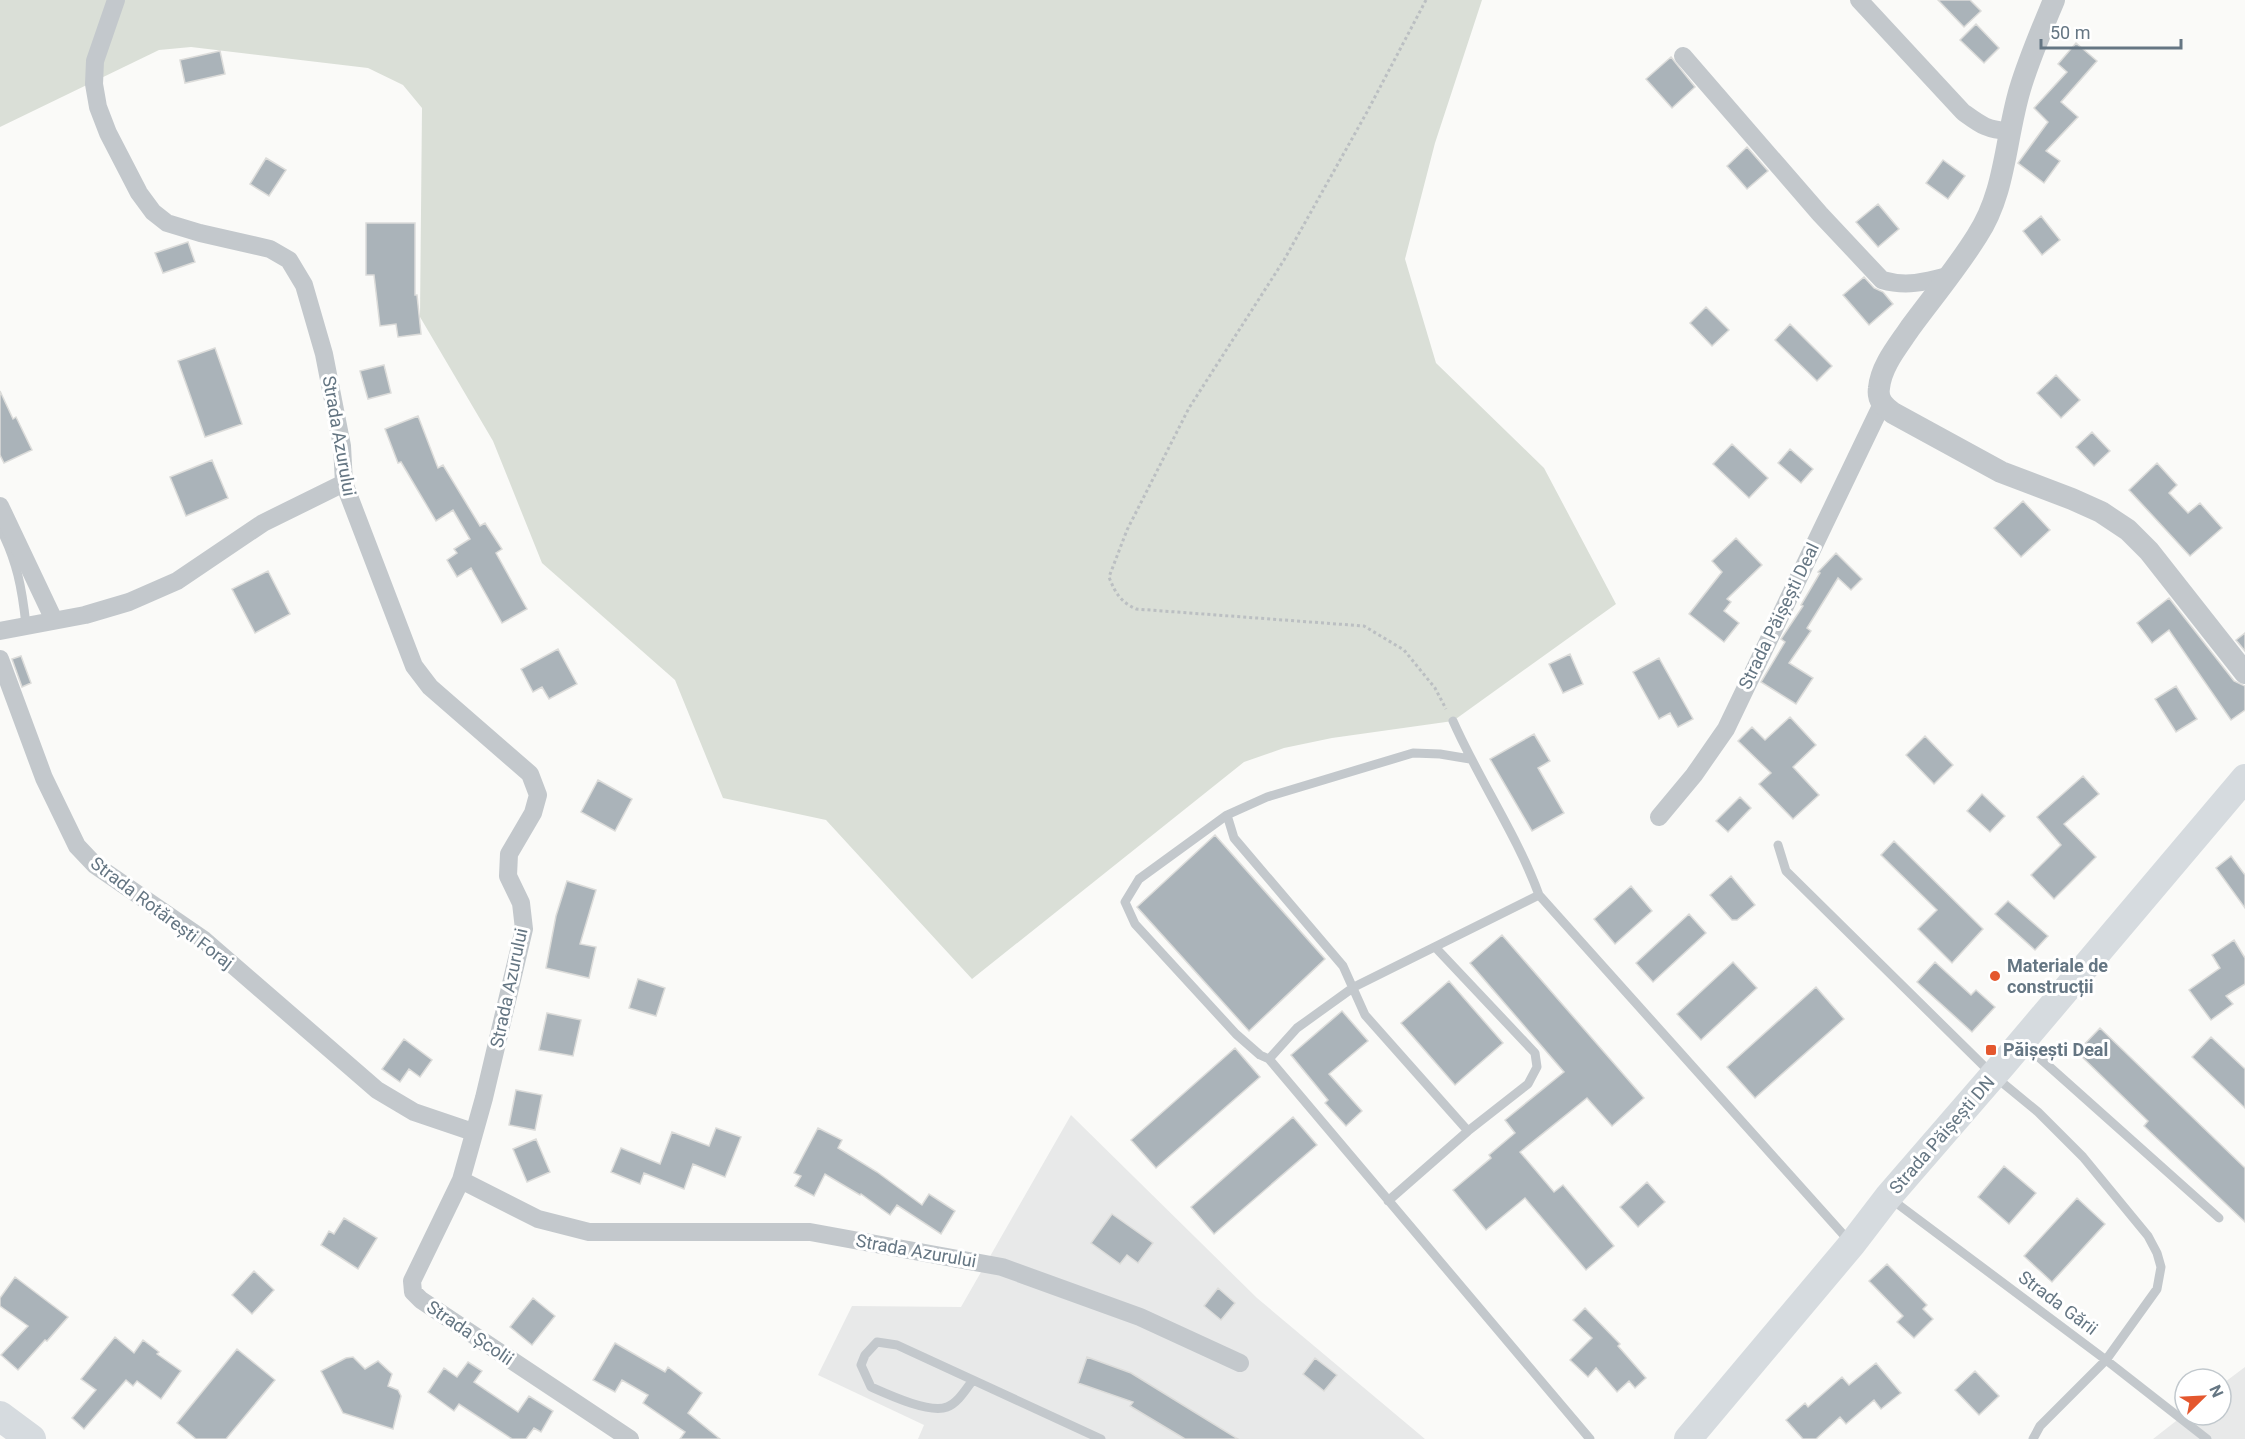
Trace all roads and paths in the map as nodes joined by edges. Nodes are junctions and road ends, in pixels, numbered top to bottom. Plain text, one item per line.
1 (116, 0) edge
2 (1426, 0) edge
3 (1859, 0) edge
4 (2054, 0) edge
5 (1683, 56) dead end
6 (2010, 131) junction
7 (1948, 276) junction
8 (1881, 404) junction
9 (344, 483) junction
10 (0, 506) edge
11 (0, 528) edge
12 (54, 620) junction
13 (26, 625) junction
14 (0, 631) edge
15 (0, 659) edge
16 (2245, 673) edge
17 (1453, 721) joint
18 (1470, 759) junction
19 (2245, 778) edge
20 (1227, 815) junction
21 (1659, 817) dead end
22 (1778, 845) dead end
23 (1539, 895) junction
24 (1435, 947) junction
25 (1354, 987) junction
26 (2022, 1042) junction
27 (1269, 1059) junction
28 (1993, 1075) junction
29 (1468, 1131) junction
30 (473, 1132) junction
31 (461, 1180) junction
32 (1888, 1197) junction
33 (1388, 1201) junction
34 (2219, 1218) dead end
35 (1852, 1244) junction
36 (2106, 1360) junction
37 (1240, 1363) dead end
38 (973, 1380) junction
39 (0, 1416) edge
40 (31, 1439) edge
41 (630, 1439) edge
42 (1101, 1439) edge
43 (1590, 1439) edge
44 (1688, 1439) edge
45 (2033, 1439) edge
46 (2207, 1439) edge

1 - 9 street, Strada Azurului
2 - 17 path
3 - 6 street
4 - 6 street, Strada Păișești Deal
5 - 7 street
6 - 7 street, Strada Păișești Deal
7 - 8 street, Strada Păișești Deal
8 - 16 street
8 - 21 street, Strada Păișești Deal
9 - 12 street
9 - 30 street, Strada Azurului
10 - 12 street
11 - 13 lane
12 - 13 street
13 - 14 street
15 - 30 street, Strada Rotărești Foraj
17 - 18 lane
18 - 20 lane
18 - 23 lane
19 - 26 main road, Strada Păișești DN
20 - 25 lane
20 - 27 lane
22 - 28 lane
23 - 24 lane
23 - 35 lane
24 - 25 lane
24 - 29 lane
25 - 27 lane
25 - 29 lane
26 - 28 main road, Strada Păișești DN
26 - 34 lane
27 - 33 lane
28 - 32 main road, Strada Păișești DN
28 - 36 lane
29 - 33 lane
30 - 31 street, Strada Azurului
31 - 37 street, Strada Azurului
31 - 41 street, Strada Școlii
32 - 35 main road, Strada Păișești DN
32 - 36 lane, Strada Gării
33 - 43 lane
35 - 44 main road, Strada Păișești DN
36 - 45 lane
36 - 46 lane, Strada Gării
38 - 38 lane
38 - 42 lane
39 - 40 highway

